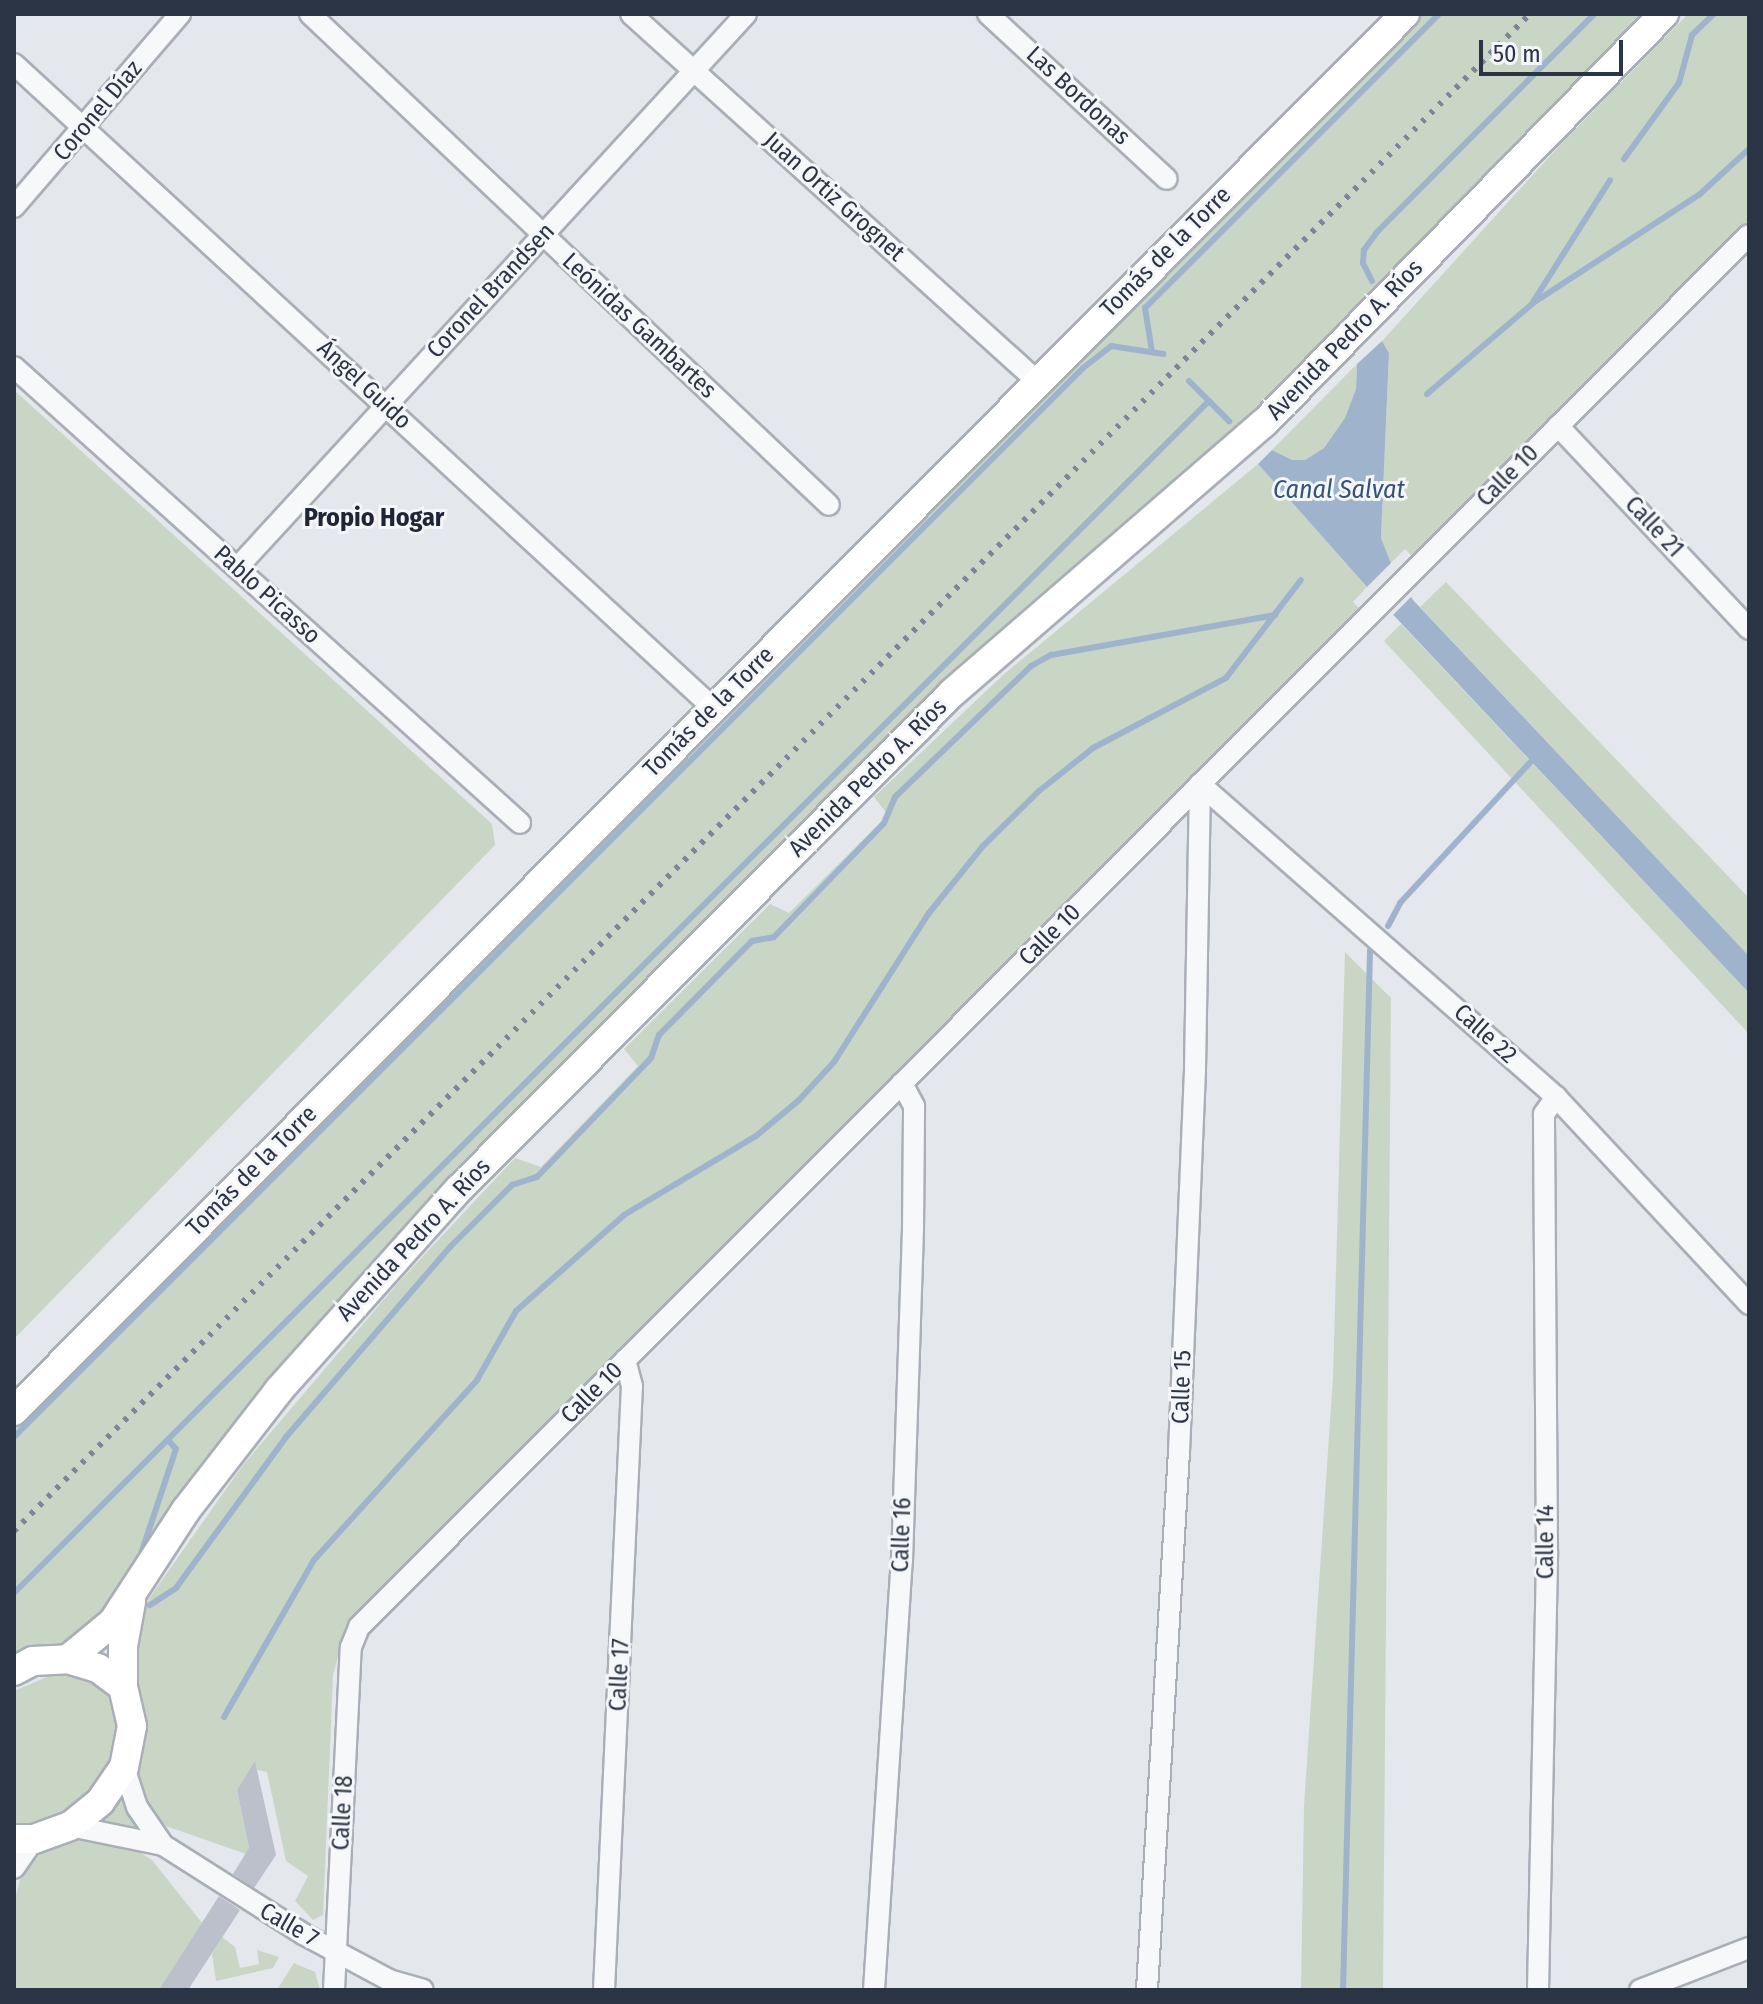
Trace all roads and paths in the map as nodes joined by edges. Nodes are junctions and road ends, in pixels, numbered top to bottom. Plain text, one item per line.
1 (180, 14) edge
2 (310, 14) edge
3 (631, 14) edge
4 (746, 14) edge
5 (988, 14) edge
6 (1405, 14) edge
7 (1664, 14) edge
8 (14, 64) edge
9 (694, 70) junction
10 (83, 127) junction
11 (1167, 179) dead end
12 (14, 207) edge
13 (543, 234) junction
14 (1749, 235) edge
15 (14, 367) edge
16 (1037, 381) junction
17 (387, 405) junction
18 (1558, 426) junction
19 (829, 505) dead end
20 (237, 568) junction
21 (1749, 629) edge
22 (713, 708) junction
23 (1200, 784) junction
24 (520, 823) dead end
25 (902, 1083) junction
26 (1556, 1097) junction
27 (1749, 1304) edge
28 (625, 1360) junction
29 (14, 1411) edge
30 (132, 1597) junction
31 (354, 1637) joint
32 (68, 1659) junction
33 (20, 1662) edge
34 (123, 1687) junction
35 (124, 1767) junction
36 (70, 1826) junction
37 (24, 1839) edge
38 (163, 1845) junction
39 (14, 1868) edge
40 (1749, 1948) edge
41 (336, 1952) junction
42 (334, 1990) edge
43 (423, 1990) edge
44 (604, 1990) edge
45 (874, 1990) edge
46 (1147, 1990) edge
47 (1538, 1990) edge
48 (1640, 1990) edge

1 - 10 street, Coronel Díaz
2 - 13 street, Leónidas Gambartes
3 - 9 street, Juan Ortiz Grognet
4 - 9 street, Coronel Brandsen
5 - 11 street, Las Bordonas
6 - 16 main road, Tomás de la Torre
7 - 30 main road, Avenida Pedro A. Ríos
8 - 10 street, Ángel Guido
9 - 13 street, Coronel Brandsen
9 - 16 street, Juan Ortiz Grognet
10 - 12 street, Coronel Díaz
10 - 17 street, Ángel Guido
13 - 17 street, Coronel Brandsen
13 - 19 street, Leónidas Gambartes
14 - 18 street, Calle 10
15 - 20 street, Pablo Picasso
16 - 22 main road, Tomás de la Torre
17 - 20 street, Coronel Brandsen
17 - 22 street, Ángel Guido
18 - 21 street, Calle 21
18 - 23 street, Calle 10
20 - 24 street, Pablo Picasso
22 - 29 main road, Tomás de la Torre
23 - 25 street, Calle 10
23 - 26 street, Calle 22
23 - 46 street, Calle 15
25 - 28 street, Calle 10
25 - 45 street, Calle 16
26 - 27 street, Calle 22
26 - 47 street, Calle 14
28 - 31 street, Calle 10
28 - 44 street, Calle 17
30 - 32 main road, Avenida Pedro A. Ríos
30 - 34 main road, Avenida Pedro A. Ríos
31 - 41 street, Calle 18
32 - 33 main road
32 - 34 main road
34 - 35 main road, Avenida Pedro A. Ríos
35 - 36 main road
35 - 38 street, Calle 7
36 - 37 main road
36 - 38 street, Calle 7
37 - 39 street
38 - 41 street, Calle 7
40 - 48 street
41 - 42 street, Calle 18
41 - 43 street, Calle 7

